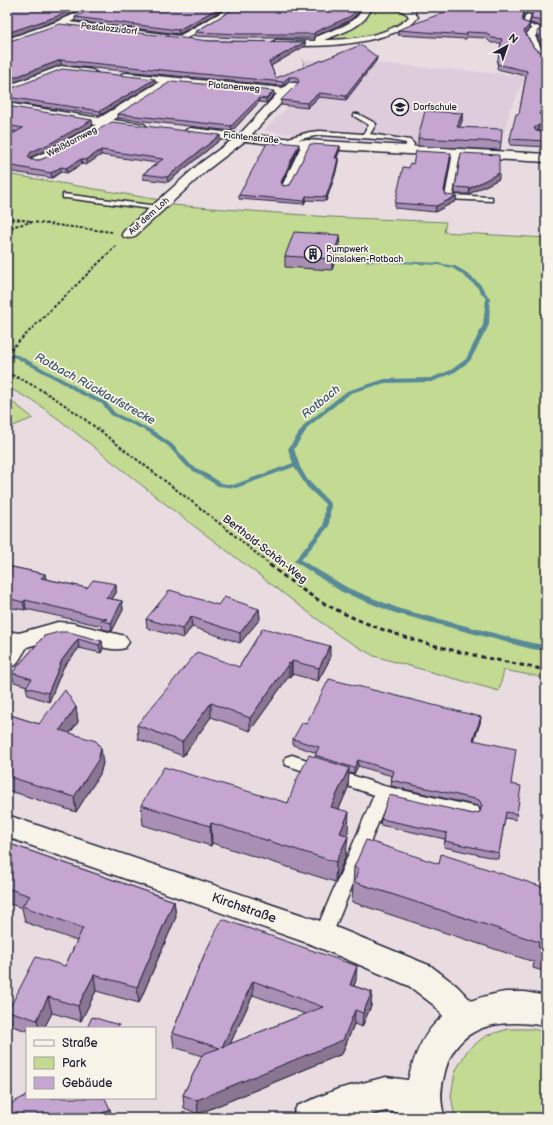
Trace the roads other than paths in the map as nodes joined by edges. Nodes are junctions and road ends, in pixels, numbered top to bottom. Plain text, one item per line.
1 (98, 7) edge
2 (237, 7) edge
3 (368, 7) edge
4 (398, 7) edge
5 (528, 16) edge
6 (59, 24) junction
7 (536, 33) joint
8 (159, 37) junction
9 (180, 39) junction
10 (195, 41) edge
11 (7, 42) edge
12 (265, 43) edge
13 (310, 43) junction
14 (146, 44) edge
15 (542, 50) edge
16 (546, 57) edge
17 (100, 73) edge
18 (115, 75) edge
19 (169, 81) junction
20 (290, 88) joint
21 (7, 90) edge
22 (7, 106) edge
23 (356, 115) dead end
24 (104, 122) junction
25 (155, 128) edge
26 (179, 131) edge
27 (365, 136) junction
28 (242, 138) junction
29 (281, 141) junction
30 (306, 144) junction
31 (408, 150) junction
32 (456, 154) junction
33 (546, 158) edge
34 (36, 161) edge
35 (286, 186) edge
36 (66, 196) dead end
37 (489, 199) dead end
38 (158, 208) junction
39 (129, 234) road end
40 (117, 642) dead end
41 (11, 646) edge
42 (292, 761) dead end
43 (383, 792) junction
44 (472, 812) edge
45 (7, 826) edge
46 (323, 935) junction
47 (546, 1011) edge
48 (465, 1018) junction
49 (425, 1109) edge
50 (309, 1118) edge

1 - 6 street
2 - 9 street
3 - 13 street
4 - 13 street
5 - 7 lane
6 - 8 street, Pestalozzidorf
6 - 11 street
7 - 15 street
8 - 9 street, Pestalozzidorf
8 - 14 street, Pestalozzidorf
9 - 10 street, Pestalozzidorf
12 - 13 street
15 - 16 street
17 - 21 street
18 - 19 street, Platanenweg
19 - 20 street, Platanenweg
19 - 24 street, Weißdornweg
20 - 28 street, Auf dem Loh
22 - 24 street
23 - 27 lane
24 - 25 street
24 - 34 street, Weißdornweg
26 - 28 street, Fichtenstraße
27 - 29 lane
27 - 31 lane
28 - 29 street, Fichtenstraße
28 - 38 street, Auf dem Loh
29 - 30 street, Fichtenstraße
30 - 31 street, Fichtenstraße
30 - 35 lane
31 - 32 street, Fichtenstraße
32 - 33 street, Fichtenstraße
32 - 37 lane
36 - 38 lane
38 - 39 street, Auf dem Loh
40 - 41 street
42 - 43 lane
43 - 44 lane
43 - 46 lane
45 - 46 street, Kirchstraße
46 - 48 street, Kirchstraße
47 - 48 street
48 - 49 street
49 - 50 street

